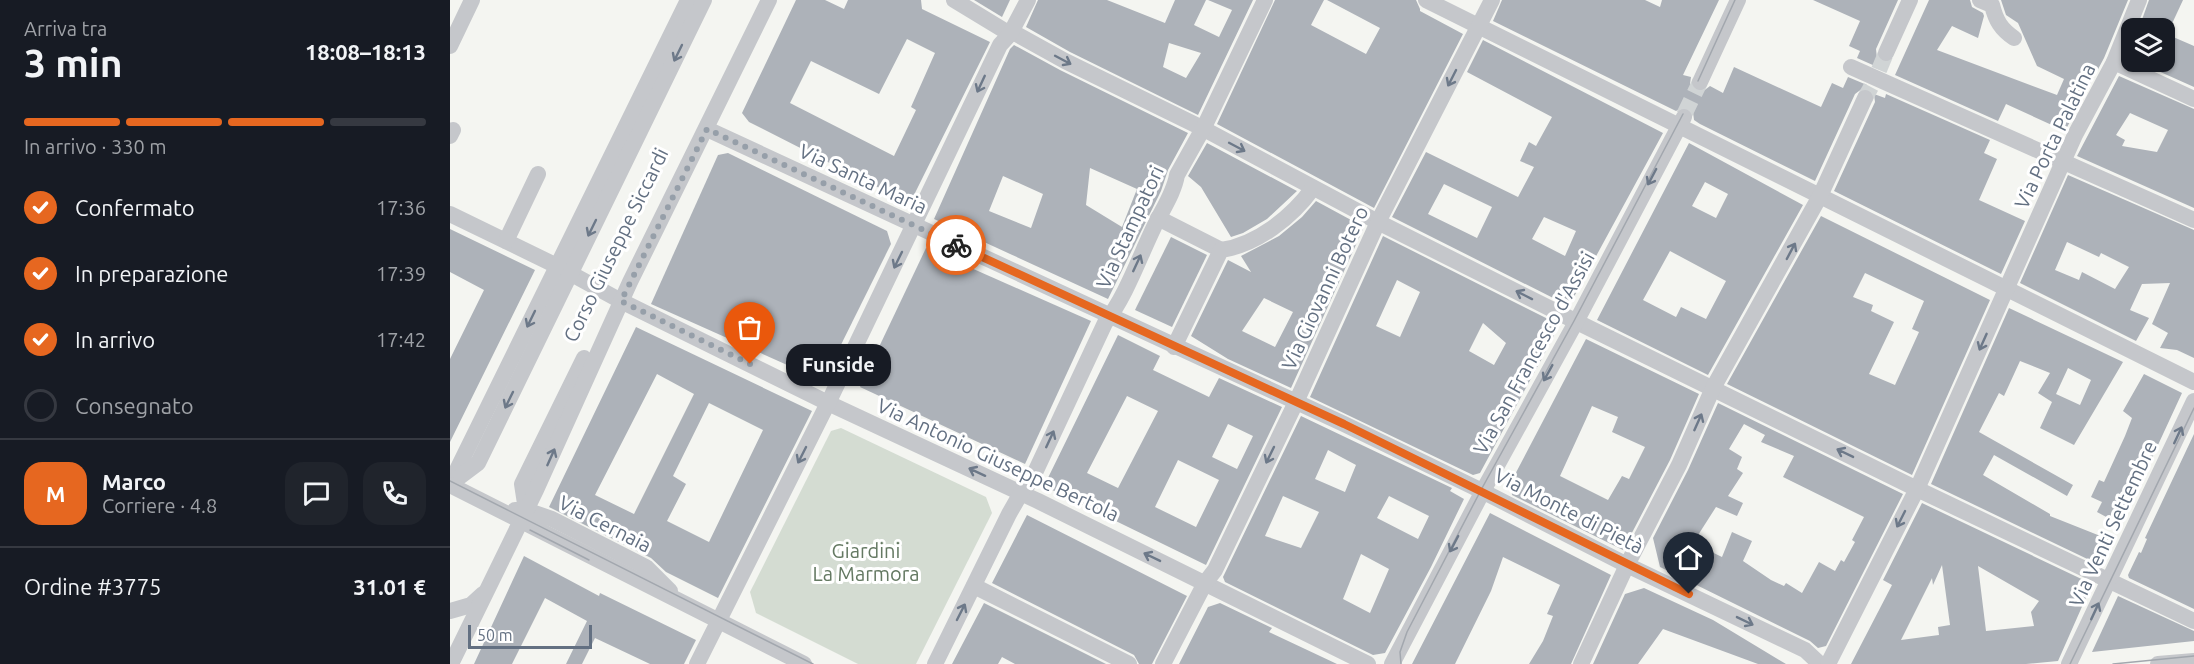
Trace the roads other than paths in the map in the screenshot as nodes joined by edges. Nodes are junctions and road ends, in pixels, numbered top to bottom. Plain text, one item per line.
1 (688, 0) edge
2 (704, 0) edge
3 (759, 0) edge
4 (769, 0) edge
5 (954, 0) edge
6 (1028, 0) edge
7 (1265, 0) edge
8 (1426, 0) edge
9 (1492, 0) edge
10 (1738, 0) edge
11 (1910, 0) edge
12 (1980, 0) edge
13 (2139, 0) edge
14 (465, 2) edge
15 (1479, 26) junction
16 (1011, 32) junction
17 (2014, 38) dead end
18 (450, 46) edge
19 (1886, 53) tunnel mouth
20 (2114, 62) junction
21 (1851, 67) dead end
22 (1700, 82) tunnel mouth
23 (1872, 83) junction
24 (2194, 99) edge
25 (1682, 120) junction
26 (1202, 128) junction
27 (707, 129) junction
28 (2063, 162) junction
29 (538, 174) dead end
30 (1313, 188) junction
31 (1820, 196) junction
32 (450, 214) edge
33 (1158, 218) junction
34 (2194, 220) edge
35 (1378, 222) junction
36 (914, 226) junction
37 (506, 241) junction
38 (1221, 250) junction
39 (564, 270) junction
40 (2007, 289) junction
41 (618, 299) junction
42 (1111, 316) junction
43 (1576, 321) junction
44 (1174, 347) junction
45 (2194, 382) edge
46 (1713, 388) junction
47 (2194, 401) edge
48 (828, 403) junction
49 (1295, 403) junction
50 (450, 484) edge
51 (1917, 489) junction
52 (1482, 491) junction
53 (458, 492) edge
54 (1021, 493) junction
55 (523, 516) junction
56 (1627, 565) junction
57 (2109, 582) junction
58 (1205, 583) junction
59 (974, 586) junction
60 (488, 587) junction
61 (450, 611) edge
62 (2194, 621) edge
63 (718, 622) junction
64 (2194, 661) edge
65 (452, 664) edge
66 (698, 664) edge
67 (804, 664) edge
68 (935, 664) edge
69 (1129, 664) edge
70 (1162, 664) edge
71 (1368, 664) edge
72 (1392, 664) edge
73 (1581, 664) edge
74 (1820, 664) edge
75 (1828, 664) edge
76 (2069, 664) edge
77 (2157, 664) edge

1 - 39 street, Corso Giuseppe Siccardi
2 -> 39 street, Corso Giuseppe Siccardi
3 - 41 street, Corso Giuseppe Siccardi
4 - 27 street, Corso Giuseppe Siccardi
5 - 16 street
6 - 16 street
7 - 26 street, Via Stampatori
8 - 15 street
9 - 15 street, Via Giovanni Botero
10 - 22 street
11 - 19 street
12 - 17 street
13 - 20 street, Via Porta Palatina
14 - 18 street
15 - 25 street
15 -> 35 street, Via Giovanni Botero
16 -> 26 street
16 -> 36 street
20 - 24 street
20 - 28 street, Via Porta Palatina
21 - 23 street
23 - 28 street
23 - 31 street
25 - 31 street
25 -> 43 street, Via San Francesco d'Assisi
26 -> 30 street
26 - 33 street, Via Stampatori
27 - 36 street, Via Santa Maria
27 - 41 street, Corso Giuseppe Siccardi
28 - 34 street
28 - 40 street, Via Porta Palatina
29 - 37 street
30 - 35 street
30 - 38 street
31 - 40 street
46 -> 31 street
32 - 37 street, Via Antonio Giuseppe Bertola
33 - 38 street
42 -> 33 street, Via Stampatori
43 -> 35 street
35 - 49 street, Via Giovanni Botero
36 - 42 street, Via Santa Maria
36 -> 48 street
37 - 39 street, Via Antonio Giuseppe Bertola
38 - 44 street
39 - 41 street, Via Antonio Giuseppe Bertola
39 -> 50 street, Corso Giuseppe Siccardi
40 - 45 street
40 -> 51 street, Via Porta Palatina
41 - 48 street, Via Antonio Giuseppe Bertola
55 -> 41 street, Corso Giuseppe Siccardi
42 - 44 street, Via Santa Maria
54 -> 42 street, Via Stampatori
43 - 46 street
43 -> 52 street, Via San Francesco d'Assisi
44 - 49 street, Via Santa Maria
51 -> 46 street
56 -> 46 street
57 -> 47 street, Via Venti Settembre
54 -> 48 street, Via Antonio Giuseppe Bertola
48 -> 63 street
49 - 52 street, Via Monte di Pietà
49 -> 58 street, Via Giovanni Botero
50 - 53 street, Via Cernaia
51 - 57 street
51 -> 75 street, Via Porta Palatina
52 - 56 street, Via Monte di Pietà
52 -> 72 street, Via San Francesco d'Assisi
53 - 55 street, Via Cernaia
58 -> 54 street, Via Antonio Giuseppe Bertola
54 - 59 street, Via Stampatori
55 - 60 street, Corso Giuseppe Siccardi
55 - 63 street, Via Cernaia
56 - 73 street
56 -> 74 street, Via Monte di Pietà
57 - 62 street
76 -> 57 street, Via Venti Settembre
58 - 70 street, Via Giovanni Botero
58 - 71 street, Via Antonio Giuseppe Bertola
68 -> 59 street, Via Stampatori
59 - 69 street
60 - 61 street
60 - 65 street, Corso Giuseppe Siccardi
63 - 66 street
63 - 67 street, Via Cernaia
64 - 77 street

